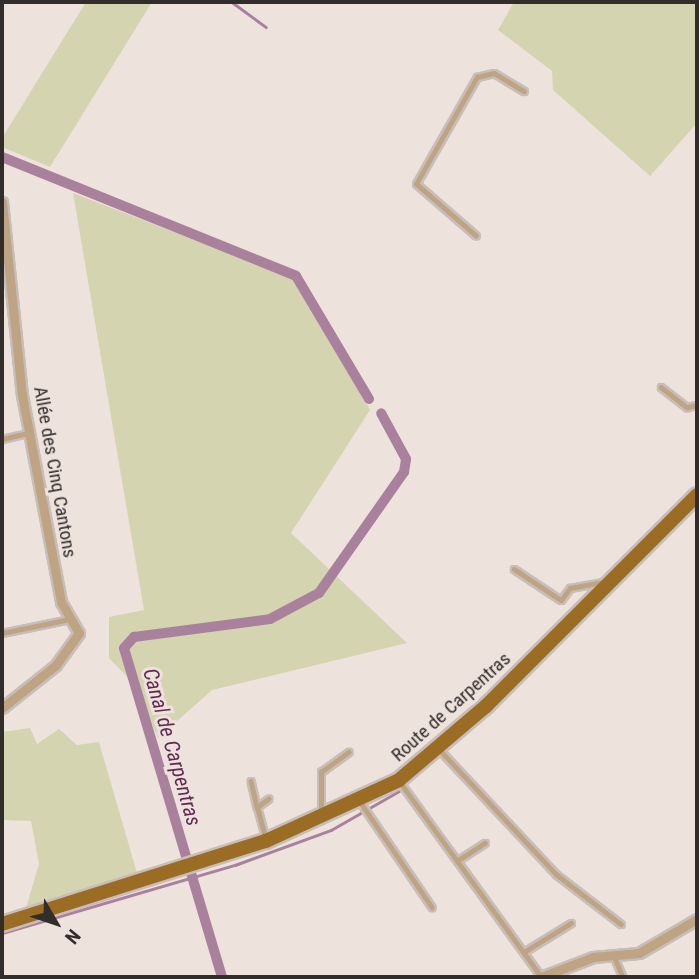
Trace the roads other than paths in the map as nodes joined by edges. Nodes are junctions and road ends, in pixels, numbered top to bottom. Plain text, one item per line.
1 (523, 91) dead end
2 (2, 202) edge
3 (476, 236) dead end
4 (4, 275) edge
5 (661, 387) dead end
6 (697, 405) edge
7 (30, 433) junction
8 (2, 439) edge
9 (697, 495) edge
10 (514, 569) dead end
11 (611, 580) junction
12 (71, 619) junction
13 (2, 633) edge
14 (2, 708) edge
15 (439, 750) junction
16 (349, 752) dead end
17 (251, 780) dead end
18 (399, 780) junction
19 (268, 800) dead end
20 (361, 803) junction
21 (257, 807) junction
22 (323, 819) junction
23 (266, 841) junction
24 (485, 843) dead end
25 (457, 861) junction
26 (432, 907) dead end
27 (697, 919) edge
28 (570, 923) dead end
29 (2, 924) edge
30 (621, 924) dead end
31 (524, 952) junction
32 (613, 955) junction
33 (541, 977) edge
34 (623, 977) edge

1 - 3 lane
2 - 4 street, Allée des Cinq Cantons
4 - 7 street, Allée des Cinq Cantons
5 - 6 lane
7 - 8 lane
7 - 12 street, Allée des Cinq Cantons
9 - 11 main road, Route de Carpentras
10 - 11 lane
11 - 15 main road, Route de Carpentras
12 - 13 lane
12 - 14 street, Allée des Cinq Cantons
15 - 18 main road, Route de Carpentras
15 - 30 lane
16 - 22 lane
17 - 21 lane
18 - 20 main road, Route de Carpentras
18 - 25 lane
19 - 21 lane
20 - 22 main road, Route de Carpentras
20 - 26 lane
21 - 23 lane
22 - 23 main road, Route de Carpentras
23 - 29 main road, Route de Carpentras
24 - 25 lane
25 - 31 lane
27 - 32 street
28 - 31 lane
31 - 33 lane
32 - 33 street
32 - 34 lane

